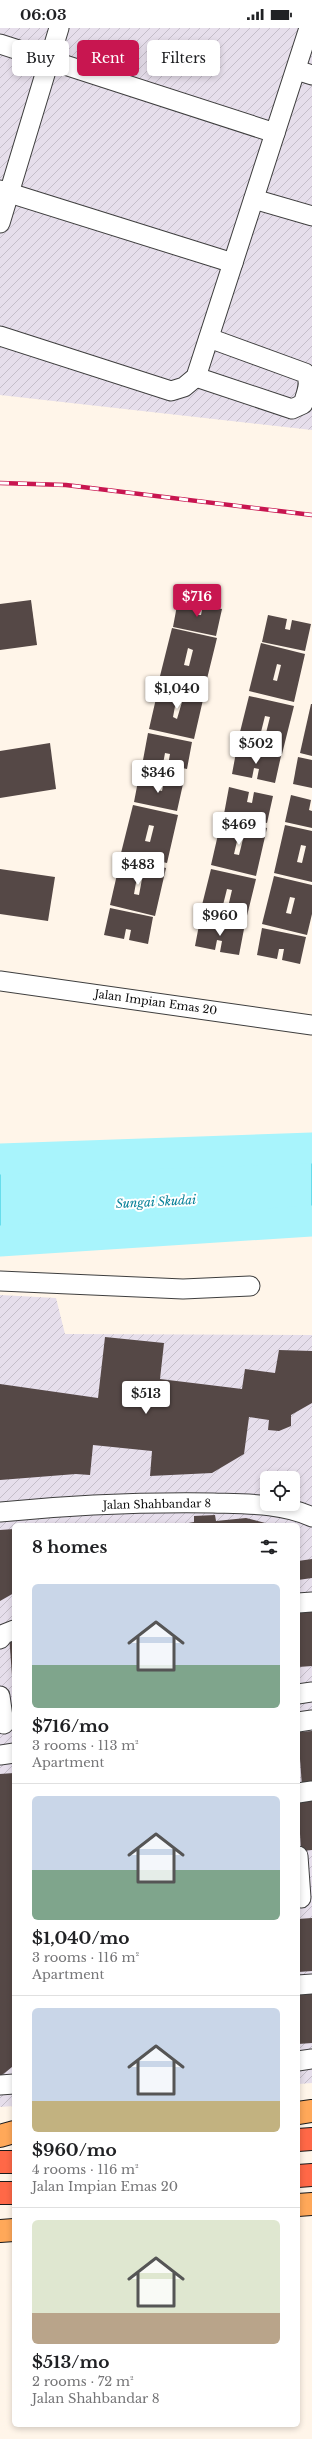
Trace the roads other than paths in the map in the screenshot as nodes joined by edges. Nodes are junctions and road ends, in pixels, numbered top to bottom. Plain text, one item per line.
1 (60, 28) edge
2 (309, 28) edge
3 (56, 40) edge
4 (0, 44) edge
5 (12, 48) edge
6 (69, 66) edge
7 (304, 73) edge
8 (45, 76) edge
9 (275, 133) junction
10 (5, 191) edge
11 (254, 199) junction
12 (312, 216) edge
13 (0, 223) edge
14 (233, 263) junction
15 (0, 336) edge
16 (209, 338) junction
17 (196, 377) junction
18 (0, 981) edge
19 (312, 1025) edge
20 (0, 1281) edge
21 (250, 1286) dead end
22 (0, 1512) edge
23 (312, 1517) edge
24 (312, 1602) edge
25 (300, 1603) edge
26 (12, 1631) edge
27 (0, 1639) edge
28 (312, 1692) edge
29 (300, 1694) edge
30 (0, 1696) edge
31 (312, 1720) edge
32 (300, 1722) edge
33 (6, 1724) edge
34 (12, 1753) edge
35 (0, 1755) edge
36 (312, 1791) edge
37 (300, 1793) edge
38 (300, 1870) edge
39 (304, 1898) edge
40 (312, 1984) edge
41 (300, 1985) edge
42 (312, 2059) edge
43 (300, 2061) edge
44 (12, 2084) edge
45 (0, 2085) edge
46 (312, 2111) edge
47 (300, 2113) edge
48 (0, 2129) edge
49 (12, 2129) edge
50 (12, 2133) edge
51 (0, 2136) edge
52 (312, 2138) edge
53 (300, 2140) edge
54 (0, 2162) edge
55 (12, 2162) edge
56 (312, 2175) edge
57 (300, 2176) edge
58 (0, 2193) edge
59 (12, 2193) edge
60 (312, 2204) edge
61 (300, 2205) edge

1 - 3 street
2 - 7 street
4 - 5 street
6 - 9 street
7 - 9 street
8 - 10 street
9 - 11 street
10 - 13 street
10 - 14 street
11 - 12 street
11 - 14 street
14 - 16 street
15 - 17 street
16 - 17 street
16 - 17 street
18 - 19 street, Jalan Impian Emas 20
20 - 21 street
22 - 23 street, Jalan Shahbandar 8
24 - 25 street
26 - 27 street
28 - 29 street
30 - 33 street
31 - 32 street
34 - 35 street
36 - 37 street
38 - 39 street
40 - 41 street
42 - 43 street
44 - 45 street
46 - 47 main road
48 - 49 main road
50 - 51 main road
52 - 53 highway
54 - 55 highway
56 - 57 highway
58 - 59 highway
60 - 61 main road

